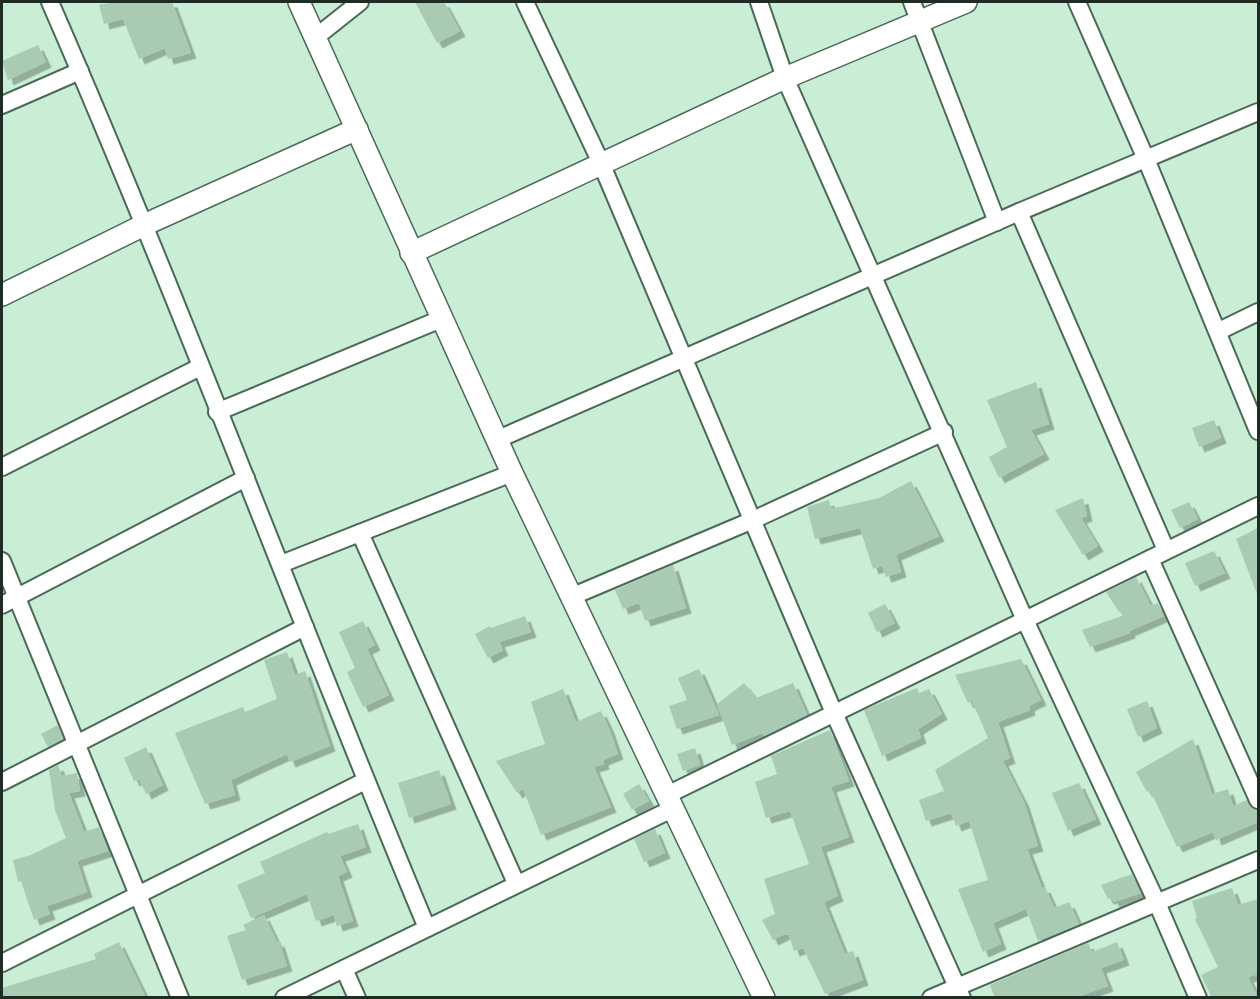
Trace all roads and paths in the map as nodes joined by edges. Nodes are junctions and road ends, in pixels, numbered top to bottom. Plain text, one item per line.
1 (50, 2) edge
2 (299, 2) edge
3 (360, 2) edge
4 (525, 2) edge
5 (759, 2) edge
6 (912, 2) edge
7 (966, 2) edge
8 (1077, 2) edge
9 (918, 22) junction
10 (316, 37) junction
11 (80, 71) junction
12 (785, 78) junction
13 (2, 105) edge
14 (1258, 112) edge
15 (357, 129) junction
16 (1146, 159) junction
17 (601, 164) junction
18 (1019, 212) junction
19 (997, 222) junction
20 (144, 225) junction
21 (411, 253) junction
22 (875, 276) junction
23 (2, 295) edge
24 (1258, 312) edge
25 (441, 320) junction
26 (1219, 331) junction
27 (682, 357) junction
28 (200, 368) junction
29 (218, 412) junction
30 (1258, 431) edge
31 (944, 432) junction
32 (496, 440) junction
33 (2, 467) edge
34 (512, 473) junction
35 (246, 478) junction
36 (1258, 506) edge
37 (753, 520) junction
38 (360, 533) junction
39 (1166, 550) junction
40 (1150, 559) junction
41 (2, 561) edge
42 (281, 564) junction
43 (573, 596) junction
44 (17, 597) junction
45 (2, 605) edge
46 (1025, 620) junction
47 (305, 627) junction
48 (834, 713) junction
49 (77, 746) junction
50 (365, 781) junction
51 (2, 782) edge
52 (1258, 800) edge
53 (669, 802) junction
54 (1258, 860) edge
55 (516, 883) junction
56 (135, 894) junction
57 (1157, 903) junction
58 (427, 928) junction
59 (2, 963) edge
60 (344, 969) junction
61 (959, 992) edge
62 (180, 998) edge
63 (284, 998) edge
64 (357, 998) edge
65 (764, 998) edge
66 (931, 998) edge
67 (1198, 998) edge

1 - 11 street
2 - 10 street
3 - 10 street
4 - 17 street
5 - 12 street
6 - 9 street
7 - 9 street
8 - 16 street
9 - 12 street
9 - 19 street
10 - 15 street
11 - 13 street
11 - 20 street
12 - 17 street
12 - 22 street
14 - 16 street
15 - 20 street
15 - 21 street
16 - 18 street
16 - 26 street
17 - 21 street
17 - 27 street
18 - 19 street
18 - 39 street
19 - 22 street
20 - 23 street
20 - 28 street
21 - 25 street
22 - 27 street
22 - 31 street
24 - 26 street
25 - 29 street
25 - 32 street
26 - 30 street
27 - 32 street
27 - 37 street
28 - 29 street
28 - 33 street
29 - 35 street
31 - 37 street
31 - 46 street
32 - 34 street
34 - 38 street
34 - 43 street
35 - 42 street
35 - 44 street
36 - 39 street
37 - 43 street
37 - 48 street
38 - 42 street
38 - 55 street
39 - 40 street
40 - 46 street
40 - 52 street
41 - 44 street
42 - 47 street
43 - 53 street
44 - 45 street
44 - 49 street
46 - 48 street
46 - 57 street
47 - 49 street
47 - 50 street
48 - 53 street
48 - 61 street
49 - 51 street
49 - 56 street
50 - 56 street
50 - 58 street
53 - 55 street
53 - 65 street
54 - 57 street
55 - 58 street
56 - 59 street
56 - 62 street
57 - 61 street
57 - 67 street
58 - 60 street
60 - 63 street
60 - 64 street
61 - 66 street

